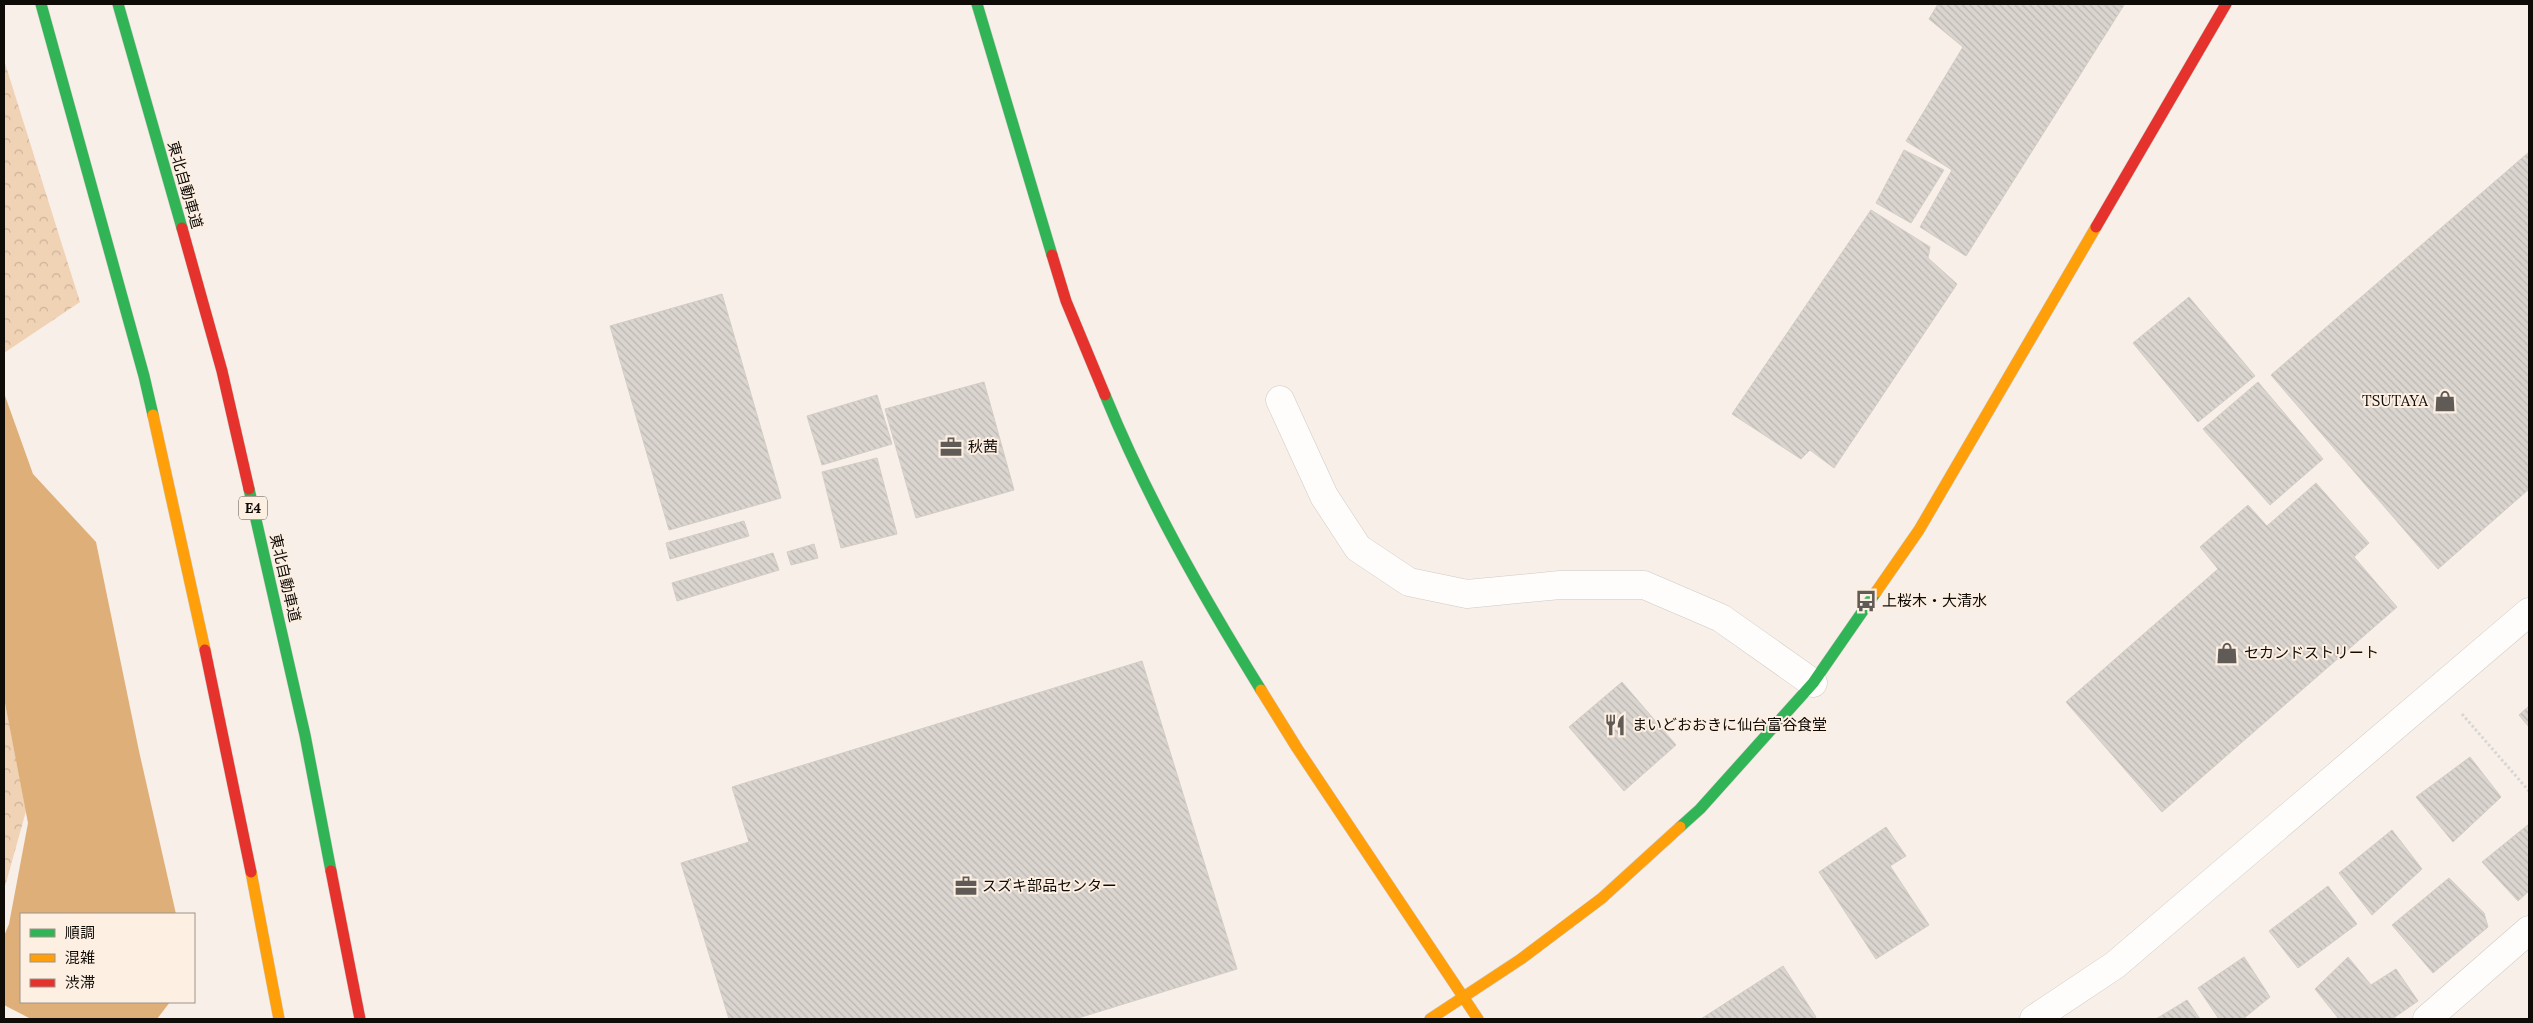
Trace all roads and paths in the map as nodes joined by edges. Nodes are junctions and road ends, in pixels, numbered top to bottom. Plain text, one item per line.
1 (41, 4) edge
2 (118, 4) edge
3 (977, 4) edge
4 (2226, 4) edge
5 (1280, 400) dead end
6 (2529, 612) edge
7 (1813, 683) junction
8 (2440, 689) junction
9 (2529, 791) edge
10 (2529, 930) edge
11 (1464, 998) junction
12 (279, 1019) edge
13 (360, 1019) edge
14 (1430, 1019) edge
15 (1478, 1019) edge
16 (2034, 1019) edge
17 (2428, 1019) edge

1 - 12 main road
2 - 13 main road, 東北自動車道 / E4
3 - 11 main road
4 - 7 main road
5 - 7 street
6 - 8 street
7 - 11 main road
8 - 9 path
8 - 16 street
10 - 17 street
11 - 14 main road
11 - 15 main road

